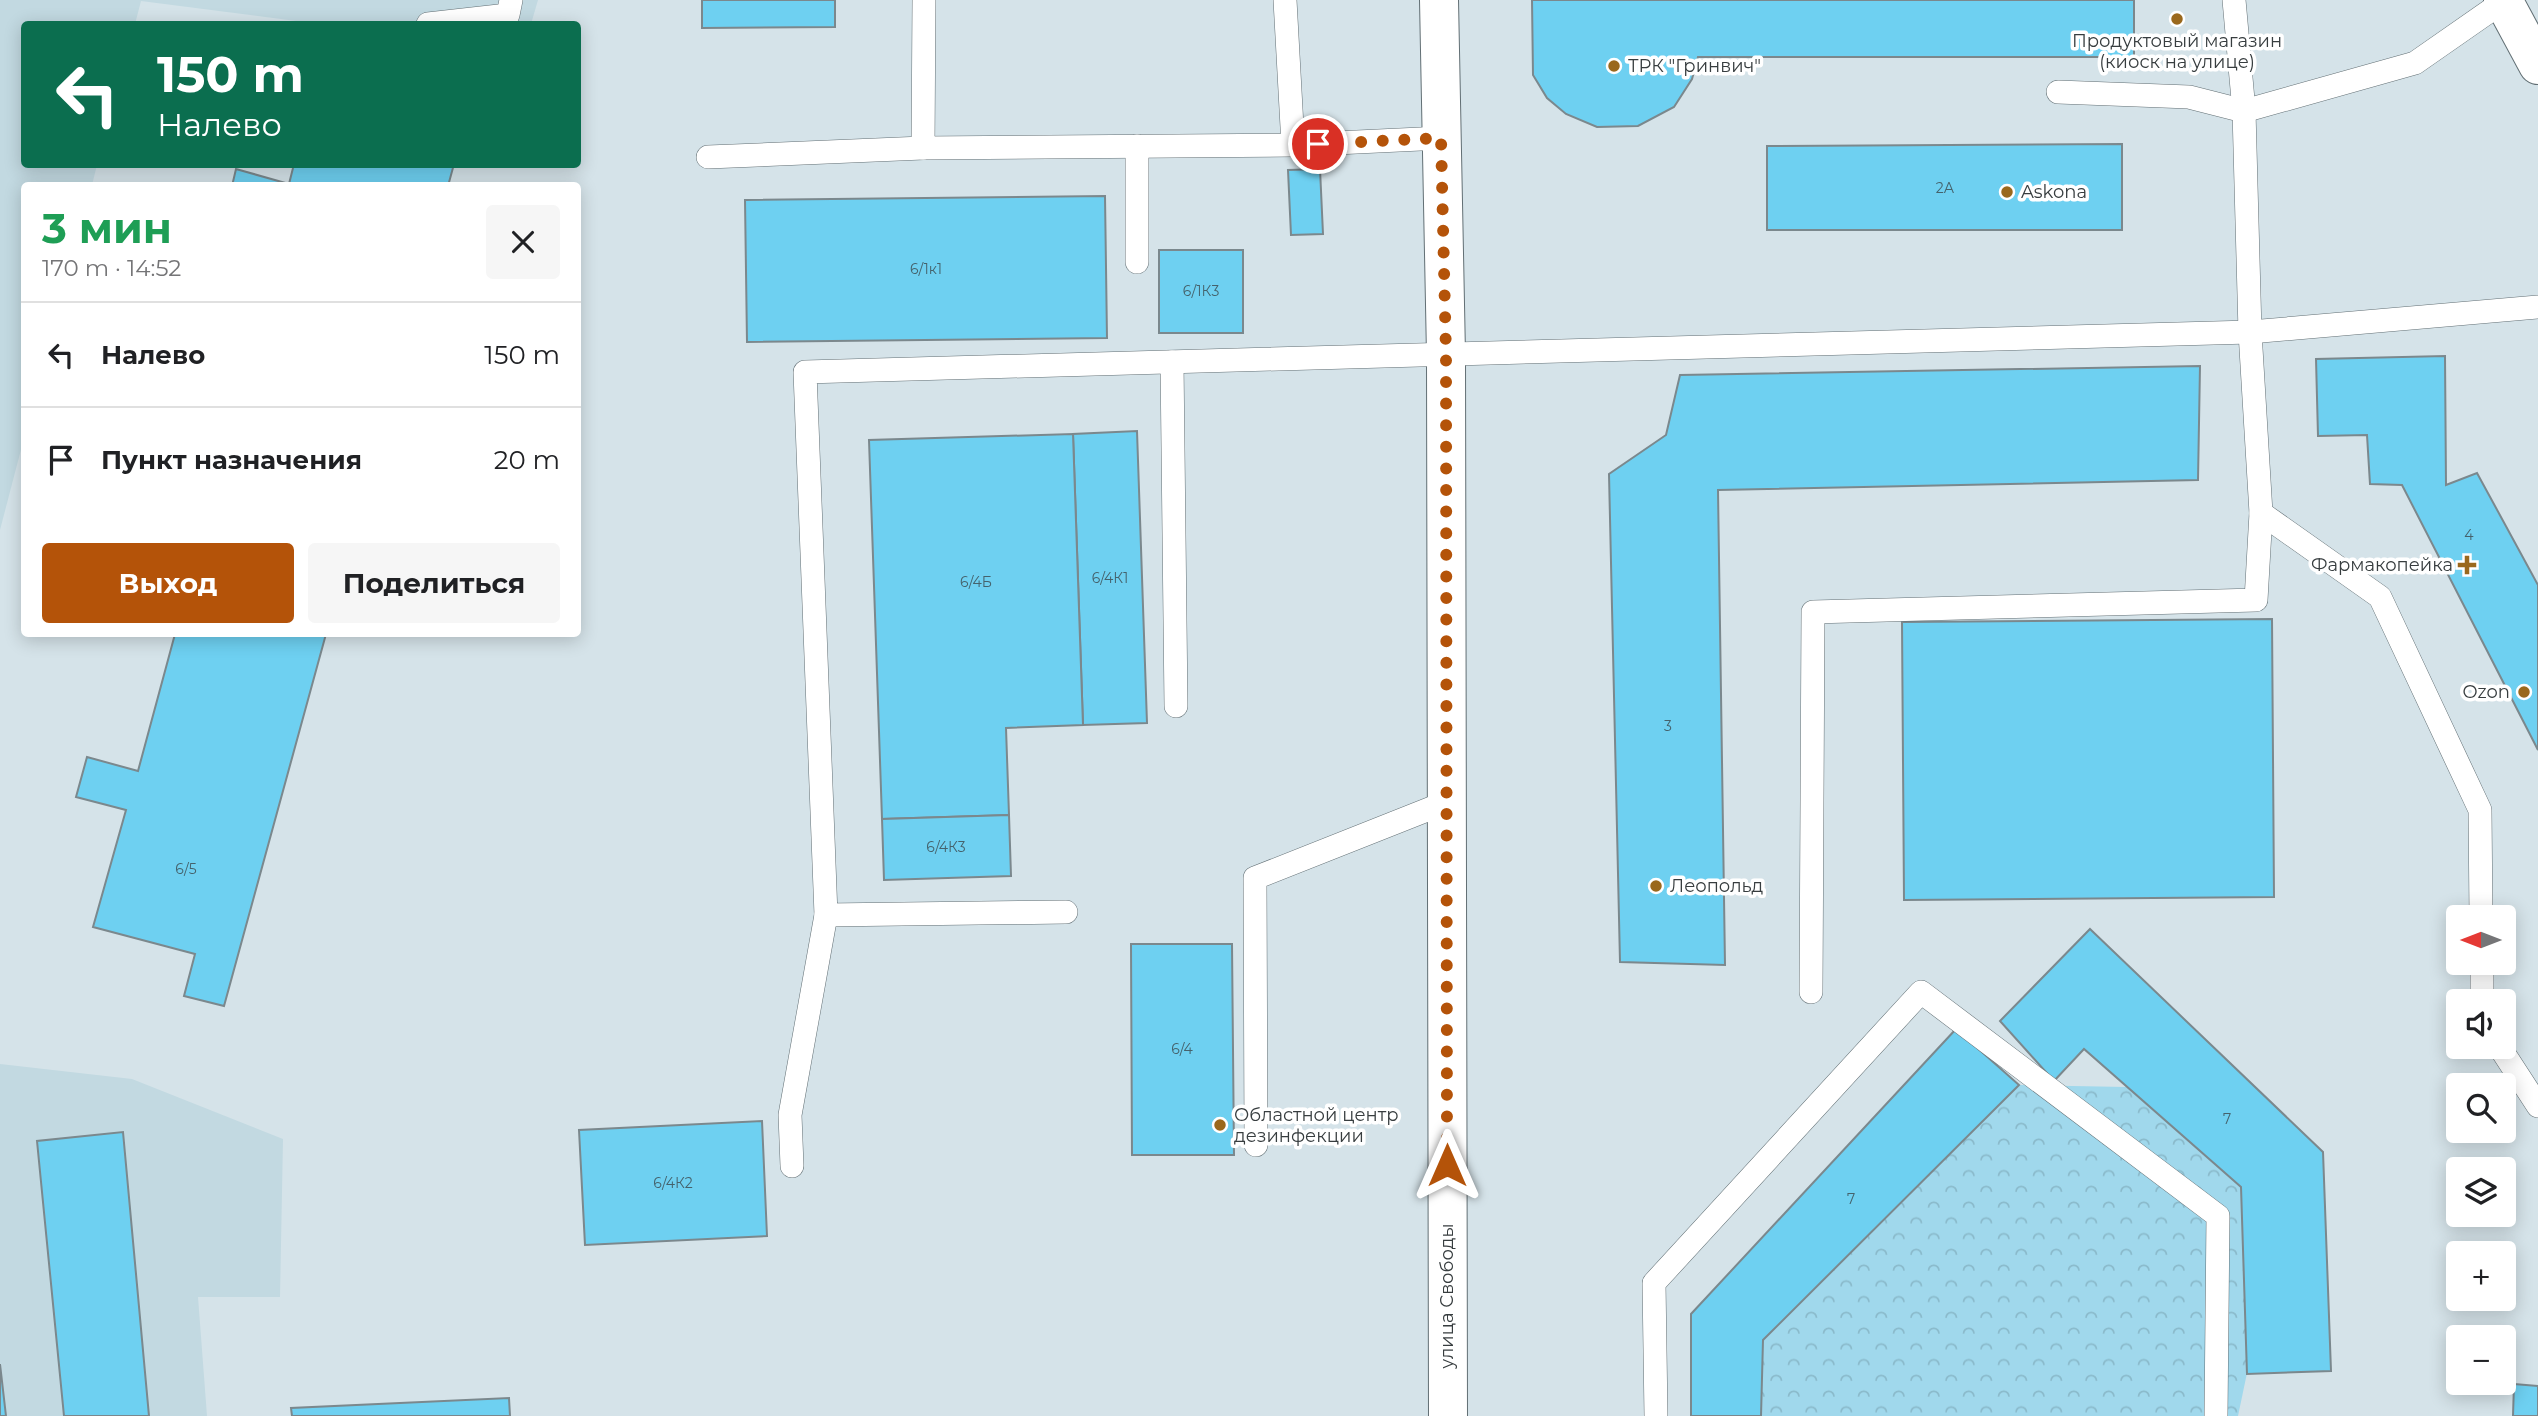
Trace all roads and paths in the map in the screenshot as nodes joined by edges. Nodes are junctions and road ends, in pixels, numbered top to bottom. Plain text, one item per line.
1 (511, 0) edge
2 (924, 0) edge
3 (1285, 0) edge
4 (1440, 0) edge
5 (2234, 0) edge
6 (2504, 0) edge
7 (455, 21) edge
8 (2538, 65) edge
9 (2058, 92) dead end
10 (2244, 111) junction
11 (1441, 138) junction
12 (1293, 145) junction
13 (1137, 146) junction
14 (923, 148) junction
15 (708, 157) dead end
16 (1137, 261) dead end
17 (2538, 307) edge
18 (2250, 332) junction
19 (1446, 355) junction
20 (1172, 362) junction
21 (2261, 513) junction
22 (1176, 706) dead end
23 (1447, 802) junction
24 (2481, 905) edge
25 (1066, 912) dead end
26 (826, 915) junction
27 (1811, 992) dead end
28 (2507, 1059) edge
29 (2538, 1107) edge
30 (1256, 1144) dead end
31 (792, 1166) dead end
32 (1448, 1416) edge
33 (1656, 1416) edge
34 (2216, 1416) edge

1 - 7 lane
2 - 14 lane
3 - 12 lane
4 - 11 street, улица Свободы
5 - 10 lane
6 - 8 street
6 - 10 lane
9 - 10 lane
10 - 18 lane
11 - 12 lane
11 - 19 street, улица Свободы
12 - 13 lane
13 - 14 lane
13 - 16 lane
14 - 15 lane
17 - 18 lane
18 - 19 lane
18 - 21 lane
19 - 20 lane
19 - 23 street, улица Свободы
20 - 22 lane
20 - 26 lane
21 - 24 lane
21 - 27 lane
23 - 30 lane
23 - 32 street, улица Свободы
25 - 26 lane
26 - 31 lane
28 - 29 lane
33 - 34 lane

